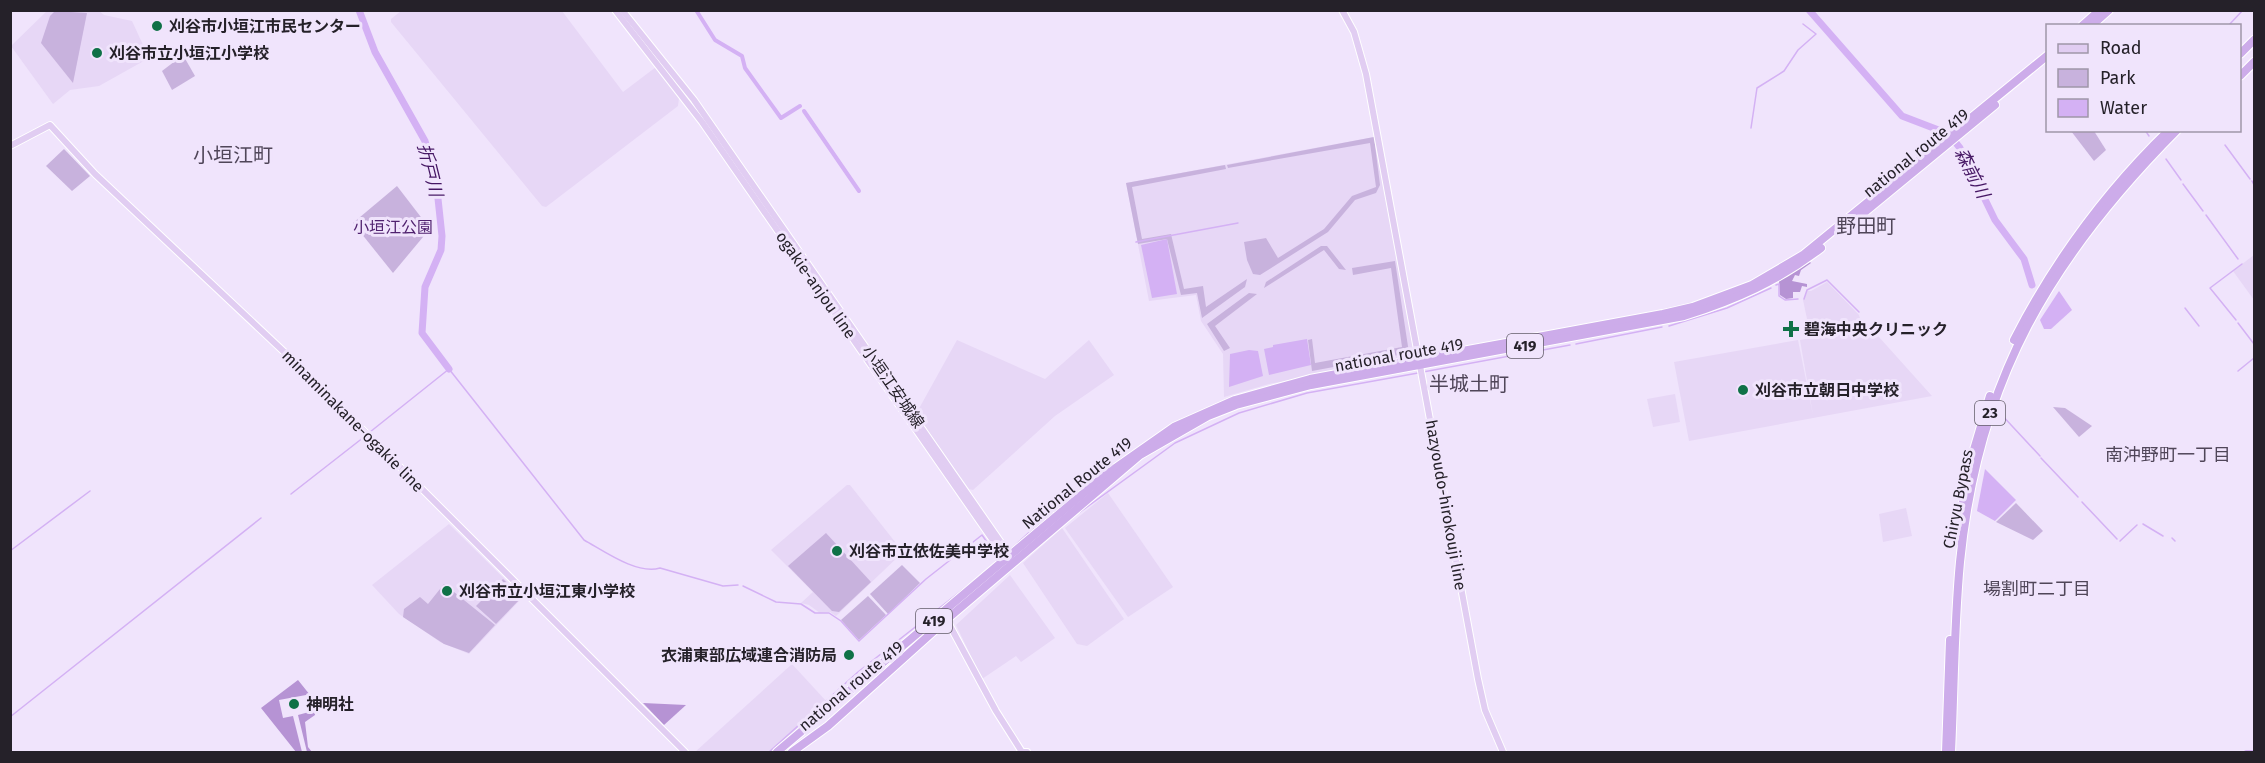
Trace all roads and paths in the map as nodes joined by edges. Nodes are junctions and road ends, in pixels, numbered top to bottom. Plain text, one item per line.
1 (615, 10) edge
2 (622, 10) edge
3 (1342, 10) edge
4 (2100, 10) edge
5 (2109, 10) edge
6 (2084, 24) edge
7 (2093, 24) edge
8 (2254, 40) edge
9 (2254, 47) edge
10 (2241, 53) edge
11 (2254, 55) edge
12 (2046, 57) edge
13 (2241, 61) edge
14 (2254, 62) edge
15 (2046, 63) edge
16 (2241, 69) edge
17 (2241, 75) edge
18 (2165, 135) edge
19 (1952, 139) junction
20 (10, 146) edge
21 (1420, 367) junction
22 (1010, 560) junction
23 (945, 616) junction
24 (685, 753) edge
25 (777, 753) edge
26 (792, 753) edge
27 (1027, 753) edge
28 (1503, 753) edge
29 (1946, 753) edge
30 (1951, 753) edge

1 - 22 main road, ogakie-anjou line
2 - 22 main road, 小垣江安城線
3 - 21 main road, hazyoudo-hirokouji line
4 - 6 highway
5 - 7 highway
8 - 10 highway
9 - 13 highway
11 - 16 highway
12 - 19 highway, national route 419 / 419
14 - 17 highway
15 - 19 highway, national route 419 / 419
18 - 29 highway, Chiryu Bypass / 23
18 - 30 highway, Chiryu Bypass / 23
19 - 21 highway, national route 419 / 419
20 - 24 main road, minaminakane-ogakie line
21 - 22 highway, National Route 419 / 419
21 - 28 main road, hazyoudo-hirokouji line
22 - 23 highway, National Route 419 / 419
23 - 25 highway, National Route 419 / 419
23 - 26 highway, national route 419 / 419
23 - 27 main road

